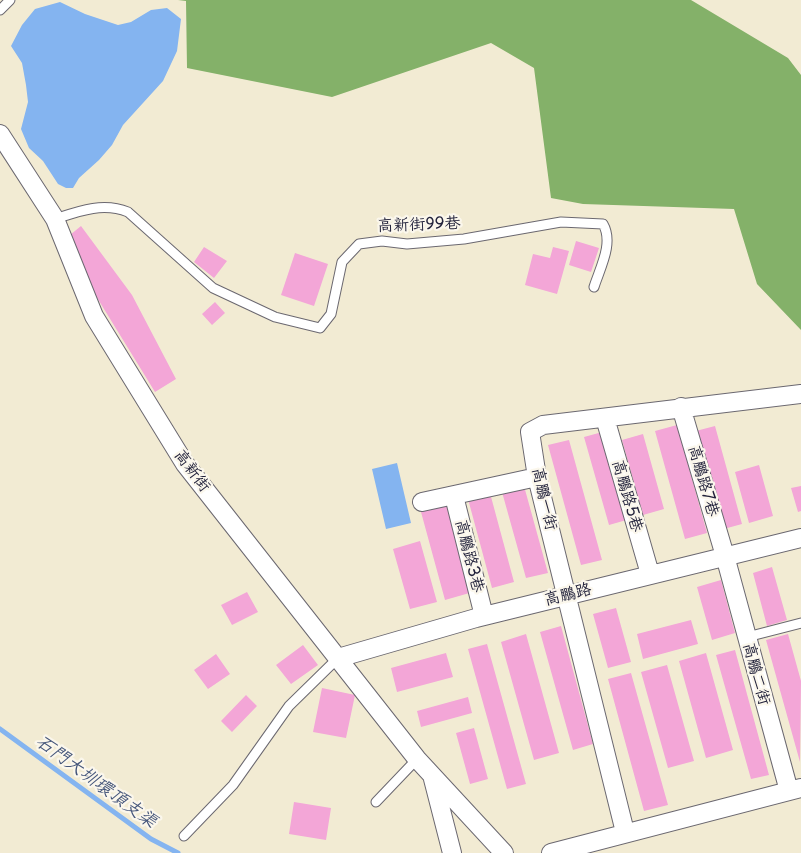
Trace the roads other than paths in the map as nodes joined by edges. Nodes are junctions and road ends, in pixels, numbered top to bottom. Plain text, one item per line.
1 (10, 0) edge
2 (0, 10) edge
3 (0, 134) edge
4 (55, 219) junction
5 (594, 287) dead end
6 (801, 394) edge
7 (681, 407) junction
8 (605, 418) junction
9 (538, 477) junction
10 (454, 496) junction
11 (422, 502) dead end
12 (801, 538) edge
13 (724, 556) junction
14 (650, 574) junction
15 (568, 595) junction
16 (484, 616) junction
17 (801, 623) edge
18 (746, 637) junction
19 (338, 658) junction
20 (417, 759) junction
21 (432, 776) junction
22 (795, 790) edge
23 (376, 802) dead end
24 (625, 832) junction
25 (184, 836) dead end
26 (452, 853) edge
27 (504, 853) edge
28 (551, 853) edge

1 - 2 lane
3 - 4 street, 高新街
4 - 5 lane, 高新街99巷
4 - 19 street, 高新街
6 - 7 street, 高鵬一街
7 - 8 street, 高鵬一街
7 - 13 street, 高鵬路7巷
8 - 9 street, 高鵬一街
8 - 14 street, 高鵬路5巷
9 - 10 street
9 - 15 street, 高鵬一街
10 - 11 street
10 - 16 street, 高鵬路3巷
12 - 13 street, 高鵬路
13 - 14 street, 高鵬路
13 - 18 street, 高鵬二街
14 - 15 street, 高鵬路
15 - 16 street, 高鵬路
15 - 24 street, 高鵬一街
16 - 19 street, 高鵬路
17 - 18 lane
18 - 22 street, 高鵬二街
19 - 20 street, 高新街
19 - 25 lane
20 - 21 street, 高新街
20 - 23 lane
21 - 26 street
21 - 27 street
22 - 24 street
24 - 28 street

